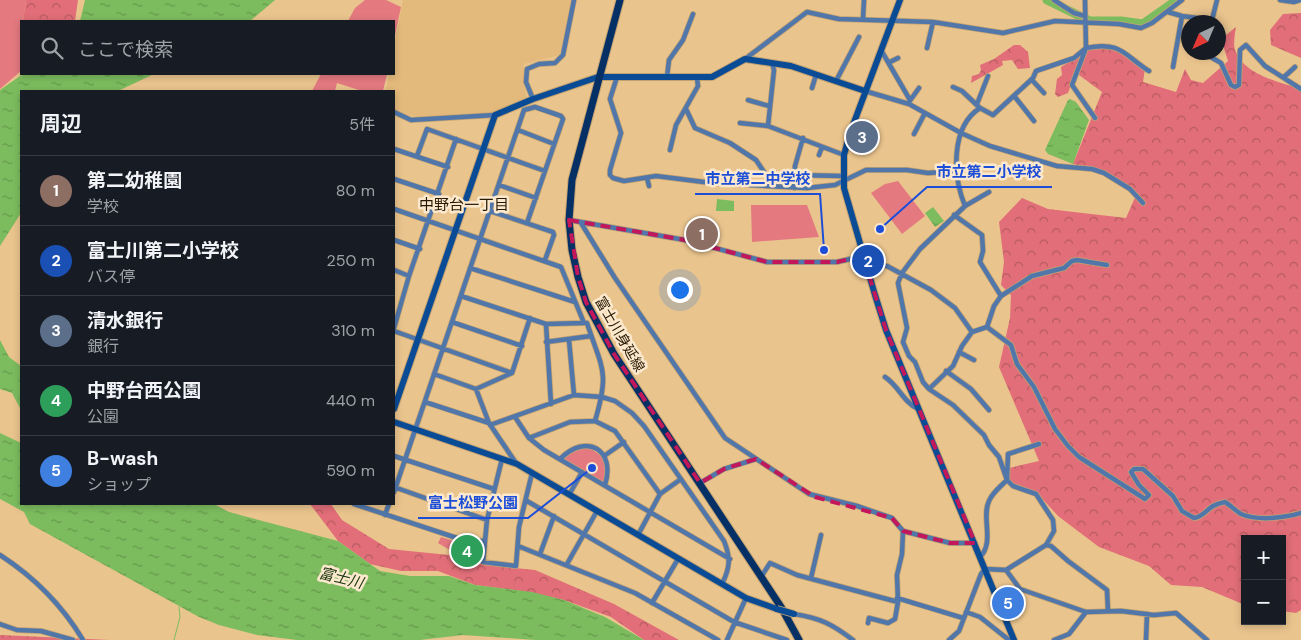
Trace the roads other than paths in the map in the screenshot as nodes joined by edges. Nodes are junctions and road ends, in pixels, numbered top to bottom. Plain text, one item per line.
1 (574, 0) edge
2 (620, 0) edge
3 (864, 0) edge
4 (900, 0) edge
5 (1054, 0) edge
6 (1085, 0) edge
7 (1182, 0) edge
8 (1217, 0) edge
9 (1280, 0) edge
10 (1300, 0) edge
11 (1168, 12) junction
12 (693, 14) dead end
13 (1213, 15) edge
14 (1085, 16) junction
15 (1181, 16) edge
16 (863, 19) junction
17 (893, 20) junction
18 (933, 22) junction
19 (1181, 22) edge
20 (1085, 24) junction
21 (858, 37) dead end
22 (927, 48) dead end
23 (1086, 48) junction
24 (881, 50) junction
25 (898, 58) dead end
26 (745, 59) junction
27 (1216, 60) edge
28 (772, 62) junction
29 (890, 62) junction
30 (1173, 66) dead end
31 (1295, 67) dead end
32 (1148, 71) dead end
33 (816, 74) junction
34 (617, 76) junction
35 (988, 76) dead end
36 (598, 77) junction
37 (667, 77) junction
38 (1284, 77) junction
39 (697, 78) junction
40 (1032, 80) junction
41 (836, 81) junction
42 (953, 87) dead end
43 (812, 88) dead end
44 (919, 88) dead end
45 (1301, 89) edge
46 (865, 91) junction
47 (1044, 93) dead end
48 (1015, 97) junction
49 (533, 99) junction
50 (748, 100) dead end
51 (909, 102) junction
52 (769, 106) junction
53 (978, 106) junction
54 (686, 109) junction
55 (395, 112) edge
56 (926, 113) junction
57 (495, 115) junction
58 (1095, 118) dead end
59 (1034, 121) dead end
60 (740, 123) dead end
61 (768, 126) junction
62 (518, 130) junction
63 (961, 133) junction
64 (914, 134) dead end
65 (803, 138) junction
66 (456, 139) junction
67 (554, 144) junction
68 (822, 147) junction
69 (482, 148) junction
70 (395, 149) edge
71 (670, 150) dead end
72 (818, 154) dead end
73 (844, 155) junction
74 (417, 156) junction
75 (508, 158) junction
76 (448, 167) junction
77 (545, 171) junction
78 (957, 171) junction
79 (793, 174) junction
80 (647, 178) junction
81 (768, 178) dead end
82 (843, 178) junction
83 (395, 179) edge
84 (499, 185) junction
85 (649, 186) dead end
86 (794, 188) junction
87 (988, 192) dead end
88 (438, 194) junction
89 (536, 198) junction
90 (1143, 203) dead end
91 (965, 206) junction
92 (395, 209) edge
93 (490, 211) junction
94 (954, 215) junction
95 (569, 220) junction
96 (429, 221) junction
97 (527, 223) junction
98 (581, 223) junction
99 (455, 230) junction
100 (480, 239) junction
101 (395, 240) edge
102 (420, 249) junction
103 (863, 256) junction
104 (545, 260) junction
105 (1107, 265) dead end
106 (866, 266) junction
107 (470, 268) junction
108 (395, 270) edge
109 (902, 273) junction
110 (409, 276) junction
111 (461, 296) junction
112 (1001, 296) junction
113 (395, 301) edge
114 (575, 302) junction
115 (400, 303) junction
116 (530, 318) junction
117 (452, 322) junction
118 (587, 323) dead end
119 (395, 324) edge
120 (546, 324) junction
121 (987, 327) junction
122 (395, 332) edge
123 (972, 332) junction
124 (591, 336) junction
125 (418, 340) junction
126 (569, 340) junction
127 (546, 342) junction
128 (522, 346) junction
129 (442, 348) junction
130 (959, 352) junction
131 (974, 360) dead end
132 (946, 371) junction
133 (512, 373) junction
134 (434, 374) junction
135 (885, 377) dead end
136 (476, 389) junction
137 (929, 389) junction
138 (396, 394) edge
139 (574, 395) junction
140 (602, 397) junction
141 (424, 402) junction
142 (551, 404) junction
143 (910, 406) junction
144 (920, 410) junction
145 (989, 410) dead end
146 (908, 411) dead end
147 (515, 417) junction
148 (595, 420) junction
149 (395, 422) edge
150 (489, 424) junction
151 (415, 430) junction
152 (529, 438) junction
153 (624, 442) junction
154 (1039, 444) dead end
155 (395, 456) edge
156 (604, 456) junction
157 (560, 459) junction
158 (756, 459) junction
159 (405, 460) junction
160 (502, 460) junction
161 (517, 464) junction
162 (582, 472) junction
163 (532, 473) junction
164 (681, 479) junction
165 (1007, 480) junction
166 (700, 483) junction
167 (605, 485) junction
168 (395, 486) edge
169 (395, 489) edge
170 (494, 489) junction
171 (660, 494) junction
172 (569, 495) junction
173 (527, 501) junction
174 (357, 505) edge
175 (389, 505) edge
176 (597, 511) junction
177 (650, 513) junction
178 (1301, 513) edge
179 (385, 515) junction
180 (554, 516) junction
181 (487, 520) junction
182 (903, 531) junction
183 (583, 534) junction
184 (638, 535) junction
185 (821, 535) dead end
186 (484, 541) junction
187 (974, 543) junction
188 (1046, 544) junction
189 (518, 546) junction
190 (540, 554) junction
191 (0, 555) edge
192 (980, 557) junction
193 (678, 559) junction
194 (730, 559) junction
195 (567, 564) junction
196 (985, 569) junction
197 (1006, 570) junction
198 (762, 577) junction
199 (811, 578) junction
200 (664, 582) junction
201 (722, 584) junction
202 (746, 598) junction
203 (898, 600) junction
204 (652, 603) junction
205 (1108, 611) junction
206 (966, 612) junction
207 (1086, 612) junction
208 (794, 614) joint
209 (1147, 614) junction
210 (963, 618) junction
211 (734, 622) junction
212 (868, 623) dead end
213 (0, 624) edge
214 (73, 640) edge
215 (83, 640) edge
216 (718, 640) edge
217 (727, 640) edge
218 (787, 640) edge
219 (799, 640) edge
220 (852, 640) edge
221 (949, 640) edge
222 (1009, 640) edge
223 (1014, 640) edge
224 (1054, 640) edge
225 (1146, 640) edge
226 (1207, 640) edge

1 - 49 street
2 - 36 main road, 富士川身延線
3 - 16 street
4 - 17 street
5 - 14 street
6 - 14 street
7 - 11 street
8 - 13 street
9 - 10 street
11 - 15 street
11 - 20 street
12 - 37 street
14 - 20 street
16 - 17 street
16 - 26 street
17 - 18 street
17 - 24 street
18 - 20 street
18 - 22 street
19 - 30 street
20 - 23 street
21 - 41 street
23 - 32 street
23 - 40 street
23 - 58 street
24 - 29 street
24 - 46 street
25 - 29 street
26 - 28 street
26 - 39 street
27 - 38 street
28 - 33 street
28 - 52 street
29 - 51 street
31 - 38 street
33 - 41 street
33 - 43 street
34 - 36 street
34 - 37 street
34 - 80 street
35 - 53 street
36 - 49 street
36 - 95 main road, 富士川身延線
37 - 39 street
38 - 45 street
39 - 54 street
40 - 47 street
40 - 48 street
41 - 46 street
42 - 53 street
44 - 51 street
46 - 51 street
46 - 73 street
48 - 53 street
48 - 59 street
49 - 57 street
50 - 52 street
51 - 56 street
52 - 61 street
53 - 63 street
54 - 71 street
54 - 81 street
55 - 57 street
56 - 63 street
56 - 64 street
57 - 69 street
60 - 61 street
61 - 65 street
62 - 67 street
62 - 67 street
62 - 75 street
63 - 78 street
63 - 90 street
65 - 68 street
65 - 79 street
66 - 69 street
66 - 74 street
66 - 76 street
67 - 77 street
68 - 72 street
68 - 73 street
69 - 75 street
69 - 99 street
70 - 74 street
73 - 82 street
74 - 76 street
75 - 77 street
75 - 84 street
76 - 88 street
77 - 89 street
78 - 82 street
78 - 91 street
79 - 82 street
79 - 86 street
80 - 85 street
80 - 86 street
82 - 86 street
82 - 103 street
83 - 88 street
84 - 89 street
84 - 93 street
87 - 91 street
88 - 96 street
89 - 97 street
91 - 94 street
92 - 96 street
93 - 97 street
93 - 100 street
94 - 109 street
94 - 112 street
95 - 98 street
95 - 166 main road, 富士川身延線
96 - 99 street
96 - 102 street
97 - 104 street
98 - 103 street
98 - 158 street
99 - 100 street
99 - 125 street
100 - 104 street
100 - 107 street
101 - 102 street
102 - 110 street
103 - 106 street
104 - 114 street
105 - 112 street
106 - 109 street
106 - 144 street
107 - 111 street
107 - 114 street
108 - 110 street
109 - 123 street
109 - 137 street
110 - 115 street
111 - 116 street
111 - 117 street
112 - 121 street
113 - 115 street
114 - 120 street
115 - 119 street
116 - 120 street
116 - 128 street
117 - 128 street
117 - 129 street
118 - 124 street
120 - 127 street
121 - 123 street
121 - 178 street
122 - 125 street
123 - 130 street
124 - 126 street
124 - 140 street
125 - 129 street
125 - 138 street
126 - 127 street
126 - 139 street
127 - 142 street
128 - 133 street
129 - 133 street
129 - 134 street
130 - 131 street
130 - 132 street
132 - 137 street
132 - 145 street
133 - 136 street
134 - 136 street
134 - 141 street
135 - 143 street
136 - 150 street
137 - 165 street
139 - 140 street
139 - 142 street
140 - 148 street
140 - 164 street
141 - 150 street
141 - 151 street
142 - 147 street
143 - 144 street
143 - 146 street
144 - 187 street
147 - 150 street
147 - 152 street
148 - 152 street
148 - 153 street
149 - 151 street
150 - 161 street
151 - 159 street
151 - 160 street
152 - 157 street
153 - 156 street
153 - 171 street
154 - 165 street
155 - 159 street
156 - 157 street
156 - 167 street
157 - 162 street
158 - 166 street
158 - 182 street
159 - 168 street
159 - 170 street
160 - 161 street
160 - 170 street
161 - 163 street
162 - 167 street
162 - 172 street
163 - 172 street
163 - 173 street
164 - 171 street
164 - 194 street
165 - 188 street
165 - 192 street
166 - 198 main road, 富士川身延線
167 - 177 street
169 - 181 street
170 - 181 street
171 - 177 street
172 - 176 street
173 - 180 street
173 - 189 street
174 - 179 street
175 - 179 street
176 - 183 street
176 - 184 street
177 - 184 street
177 - 194 street
179 - 186 street
180 - 183 street
180 - 190 street
181 - 186 street
182 - 187 street
182 - 203 street
183 - 195 street
183 - 200 street
184 - 193 street
185 - 199 street
186 - 189 street
187 - 192 street
188 - 197 street
188 - 205 street
189 - 190 street
190 - 195 street
191 - 215 street
192 - 196 street
193 - 200 street
193 - 201 street
194 - 201 street
195 - 204 street
196 - 197 street
196 - 206 street
196 - 223 street
197 - 207 street
198 - 199 street
198 - 219 main road, 富士川身延線
199 - 203 street
200 - 204 street
200 - 211 street
201 - 202 street
202 - 208 street, bridge
202 - 211 street
203 - 210 street
203 - 212 street
204 - 216 street
205 - 207 street
205 - 209 street
206 - 210 street
206 - 222 street
207 - 224 street
208 - 220 street
209 - 225 street
209 - 226 street
210 - 221 street
211 - 217 street
211 - 218 street
213 - 214 street

